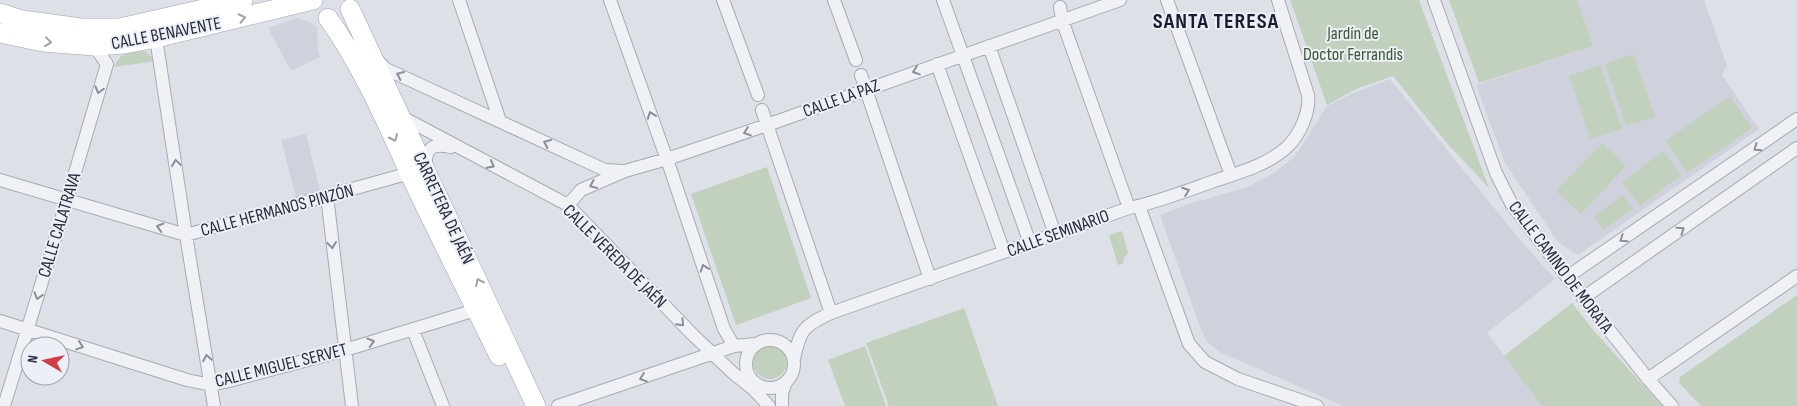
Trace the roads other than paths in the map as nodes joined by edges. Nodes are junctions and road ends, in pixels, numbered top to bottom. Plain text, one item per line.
1 (243, 0) edge
2 (459, 0) edge
3 (610, 0) edge
4 (723, 0) edge
5 (834, 0) edge
6 (943, 0) edge
7 (1120, 0) edge
8 (1167, 0) edge
9 (1278, 0) edge
10 (1434, 0) edge
11 (304, 1) edge
12 (354, 5) edge
13 (1060, 7) dead end
14 (0, 13) edge
15 (328, 18) junction
16 (1062, 20) junction
17 (0, 33) edge
18 (156, 38) junction
19 (94, 46) junction
20 (990, 46) junction
21 (962, 55) junction
22 (364, 59) junction
23 (856, 60) dead end
24 (937, 64) junction
25 (861, 76) dead end
26 (865, 89) junction
27 (758, 95) dead end
28 (762, 110) dead end
29 (402, 117) junction
30 (1797, 119) edge
31 (500, 121) junction
32 (767, 125) junction
33 (460, 148) junction
34 (1797, 148) edge
35 (667, 159) junction
36 (417, 171) junction
37 (625, 171) junction
38 (1231, 175) junction
39 (0, 180) edge
40 (327, 196) junction
41 (67, 200) junction
42 (568, 205) junction
43 (1134, 207) junction
44 (1055, 234) junction
45 (186, 235) junction
46 (1030, 243) junction
47 (1004, 252) junction
48 (1797, 276) edge
49 (1567, 277) junction
50 (930, 279) junction
51 (1583, 298) junction
52 (483, 308) junction
53 (831, 313) junction
54 (0, 321) edge
55 (28, 329) junction
56 (413, 330) junction
57 (756, 344) junction
58 (734, 346) junction
59 (345, 350) junction
60 (712, 353) junction
61 (794, 359) junction
62 (733, 373) junction
63 (1648, 379) junction
64 (786, 382) junction
65 (757, 384) junction
66 (211, 385) junction
67 (1294, 402) edge
68 (4, 406) edge
69 (214, 406) edge
70 (352, 406) edge
71 (443, 406) edge
72 (523, 406) edge
73 (536, 406) edge
74 (558, 406) edge
75 (768, 406) edge
76 (782, 406) edge
77 (1317, 406) edge
78 (1672, 406) edge

1 - 14 main road, CALLE BENAVENTE
2 - 31 street
35 -> 3 street
4 - 27 street
5 - 23 street
6 - 21 street
7 - 16 street, CALLE LA PAZ
8 - 38 street
9 - 38 street, CALLE SEMINARIO
10 - 49 street, CALLE CAMINO DE MORATA
11 - 15 main road
18 -> 11 main road, CALLE BENAVENTE
12 - 15 main road
12 - 22 main road, CARRETERA DE JAÉN
13 - 16 street
15 - 22 main road, CARRETERA DE JAÉN
16 - 20 street, CALLE LA PAZ
16 - 43 street
17 -> 19 main road, CALLE BENAVENTE
18 - 19 main road, CALLE BENAVENTE
45 -> 18 street
19 -> 41 street, CALLE CALATRAVA
20 - 21 street, CALLE LA PAZ
20 - 44 street
21 - 24 street, CALLE LA PAZ
21 - 46 street
22 - 29 main road
31 -> 22 street
22 -> 36 main road, CARRETERA DE JAÉN
24 -> 26 street, CALLE LA PAZ
24 - 47 street
25 - 26 street
26 - 32 street, CALLE LA PAZ
26 - 50 street
28 - 32 street
29 - 33 street, CALLE VEREDA DE JAÉN
29 - 36 main road, CARRETERA DE JAÉN
30 -> 49 street
37 -> 31 street
32 -> 35 street, CALLE LA PAZ
32 - 53 street
33 - 36 street
33 -> 42 street, CALLE VEREDA DE JAÉN
51 -> 34 street
35 - 37 street, CALLE LA PAZ
58 -> 35 street
36 - 40 street, CALLE HERMANOS PINZÓN
36 - 52 main road, CARRETERA DE JAÉN
52 -> 36 main road, CARRETERA DE JAÉN
37 -> 42 street, CALLE LA PAZ
43 -> 38 street, CALLE SEMINARIO
39 - 41 street, CALLE HERMANOS PINZÓN
40 - 45 street, CALLE HERMANOS PINZÓN
40 -> 59 street
45 -> 41 street, CALLE HERMANOS PINZÓN
41 -> 55 street, CALLE CALATRAVA
42 -> 60 street, CALLE VEREDA DE JAÉN
43 - 44 street, CALLE SEMINARIO
43 - 67 street
44 - 46 street, CALLE SEMINARIO
66 -> 45 street
46 - 47 street, CALLE SEMINARIO
47 - 50 street, CALLE SEMINARIO
48 - 63 street
49 - 51 street, CALLE CAMINO DE MORATA
50 - 53 street, CALLE SEMINARIO
51 - 63 street, CALLE CAMINO DE MORATA
52 - 56 street, CALLE MIGUEL SERVET
52 - 72 main road, CARRETERA DE JAÉN
52 - 73 main road, CARRETERA DE JAÉN
53 - 61 street, CALLE SEMINARIO
54 - 55 street, CALLE MIGUEL SERVET
55 -> 66 street, CALLE MIGUEL SERVET
55 - 68 street, CALLE CALATRAVA
59 -> 56 street, CALLE MIGUEL SERVET
56 - 71 street
57 - 58 street
57 - 61 street
57 - 65 street
58 - 60 street
59 - 66 street, CALLE MIGUEL SERVET
59 - 70 street
60 - 62 street, CALLE VEREDA DE JAÉN
60 -> 74 street
61 - 64 street
62 - 65 street, CALLE VEREDA DE JAÉN
62 - 75 street, CALLE VEREDA DE JAÉN
63 - 78 street, CALLE CAMINO DE MORATA
64 - 65 street
64 - 76 street
66 - 69 street
67 - 77 street

